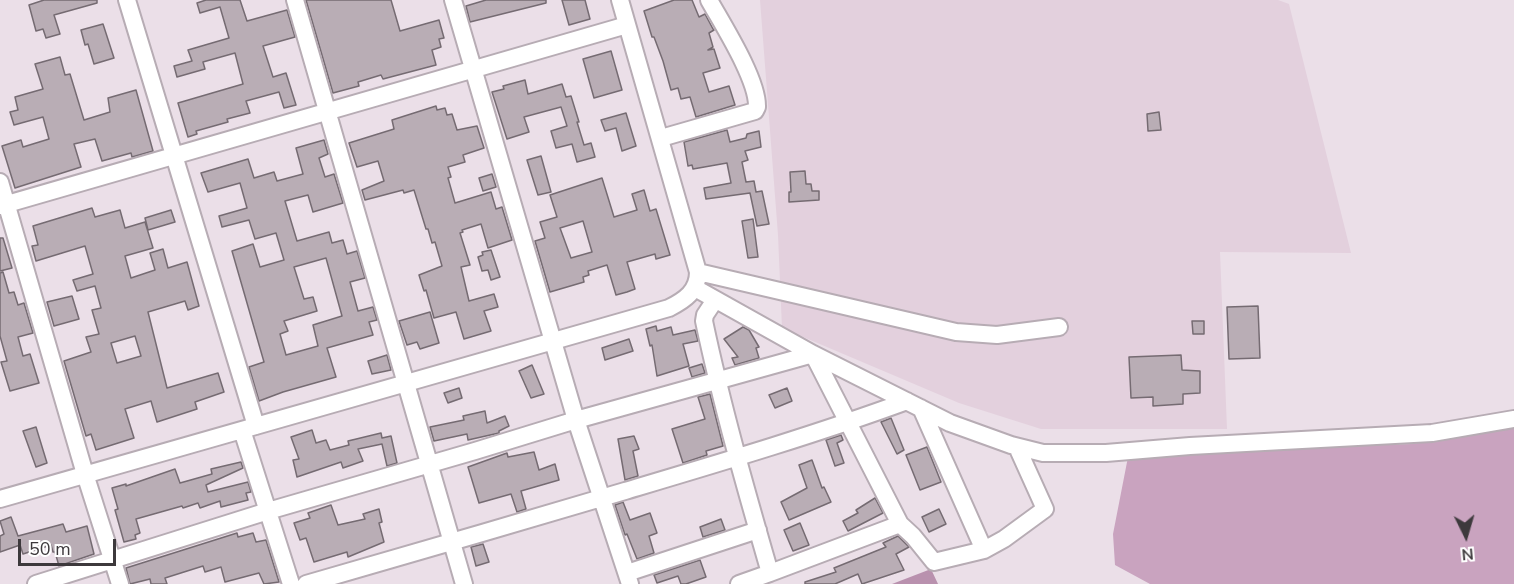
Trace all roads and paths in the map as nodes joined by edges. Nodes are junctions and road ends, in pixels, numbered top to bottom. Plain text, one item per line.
1 (127, 0) edge
2 (295, 0) edge
3 (453, 0) edge
4 (620, 0) edge
5 (709, 0) edge
6 (627, 25) junction
7 (474, 69) junction
8 (327, 112) junction
9 (661, 138) junction
10 (173, 158) junction
11 (0, 182) edge
12 (3, 205) edge
13 (697, 280) junction
14 (715, 300) junction
15 (1059, 327) dead end
16 (554, 341) junction
17 (813, 354) junction
18 (717, 380) junction
19 (406, 383) junction
20 (914, 404) junction
21 (1514, 419) edge
22 (576, 420) junction
23 (847, 422) junction
24 (249, 428) junction
25 (1017, 447) junction
26 (737, 457) junction
27 (430, 465) junction
28 (85, 474) junction
29 (601, 498) junction
30 (0, 499) edge
31 (268, 511) junction
32 (900, 524) junction
33 (758, 530) junction
34 (452, 542) junction
35 (984, 550) junction
36 (112, 559) junction
37 (770, 573) junction
38 (628, 579) edge
39 (36, 584) edge
40 (120, 584) edge
41 (291, 584) edge
42 (306, 584) edge
43 (464, 584) edge
44 (739, 584) edge

1 - 10 street
2 - 8 street
3 - 7 street
4 - 6 street
5 - 9 street
6 - 7 street
6 - 9 street
7 - 8 street
7 - 16 street
8 - 10 street
8 - 19 street
9 - 13 street
10 - 12 street
10 - 24 street
11 - 12 street
12 - 28 street
13 - 14 street
13 - 15 street
13 - 16 street
14 - 17 street
14 - 18 street
16 - 19 street
16 - 22 street
17 - 18 street
17 - 20 street
17 - 23 street
18 - 22 street
18 - 26 street
19 - 24 street
19 - 27 street
20 - 23 street
20 - 25 street
20 - 35 street
21 - 25 street
22 - 27 street
22 - 29 street
23 - 26 street
23 - 32 street
24 - 28 street
24 - 31 street
25 - 35 street
26 - 29 street
26 - 33 street
27 - 31 street
27 - 34 street
28 - 30 street
28 - 36 street
29 - 34 street
29 - 38 street
31 - 36 street
31 - 41 street
32 - 35 street
32 - 37 street
33 - 37 street
33 - 38 street
34 - 42 street
34 - 43 street
36 - 39 street
36 - 40 street
37 - 44 street

